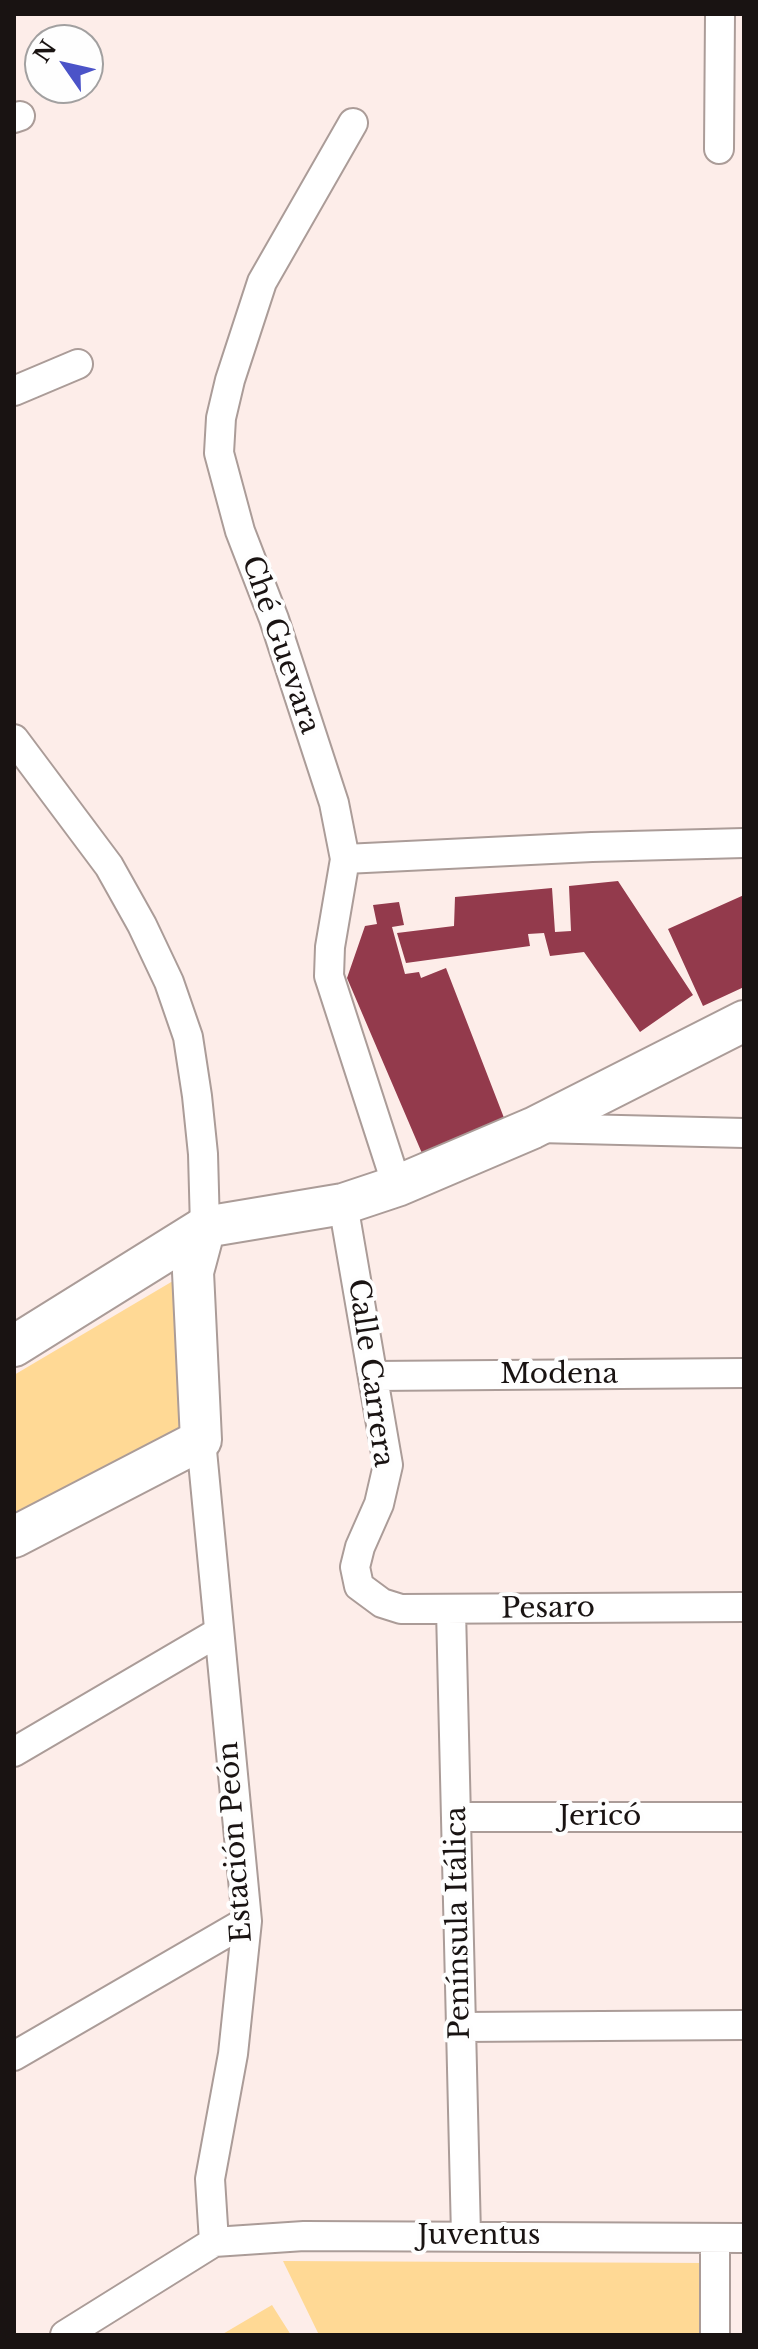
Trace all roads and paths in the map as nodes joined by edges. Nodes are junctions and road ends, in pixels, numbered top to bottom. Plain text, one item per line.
1 (720, 14) edge
2 (353, 123) dead end
3 (719, 149) dead end
4 (78, 364) dead end
5 (14, 391) edge
6 (14, 739) edge
7 (744, 843) edge
8 (345, 859) junction
9 (744, 1021) edge
10 (533, 1128) junction
11 (744, 1133) edge
12 (397, 1186) junction
13 (343, 1204) junction
14 (205, 1227) junction
15 (14, 1346) edge
16 (744, 1373) edge
17 (374, 1376) junction
18 (201, 1440) junction
19 (14, 1537) edge
20 (359, 1586) joint
21 (744, 1607) edge
22 (451, 1610) junction
23 (217, 1633) junction
24 (14, 1752) edge
25 (456, 1817) junction
26 (744, 1817) edge
27 (247, 1921) junction
28 (744, 2025) edge
29 (461, 2027) junction
30 (14, 2056) edge
31 (466, 2235) junction
32 (744, 2238) edge
33 (715, 2239) junction
34 (214, 2242) junction
35 (65, 2335) edge
36 (715, 2335) edge

1 - 3 street
2 - 8 street, Ché Guevara
4 - 5 street
6 - 14 street
7 - 8 street
8 - 12 street, Ché Guevara
9 - 10 street
10 - 11 street
10 - 12 street
12 - 13 street
13 - 14 street
13 - 17 street, Calle Carrera
14 - 15 street
14 - 18 street
16 - 17 street, Modena
17 - 20 street, Calle Carrera
18 - 19 street
18 - 23 street, Estación Peón
20 - 22 street, Pesaro
21 - 22 street, Pesaro
22 - 25 street, Península Itálica
23 - 24 street
23 - 27 street, Estación Peón
25 - 26 street, Jericó
25 - 29 street, Península Itálica
27 - 30 street
27 - 34 street, Estación Peón
28 - 29 street
29 - 31 street, Península Itálica
31 - 33 street, Juventus
31 - 34 street, Juventus
32 - 33 street, Juventus
33 - 36 street
34 - 35 street

